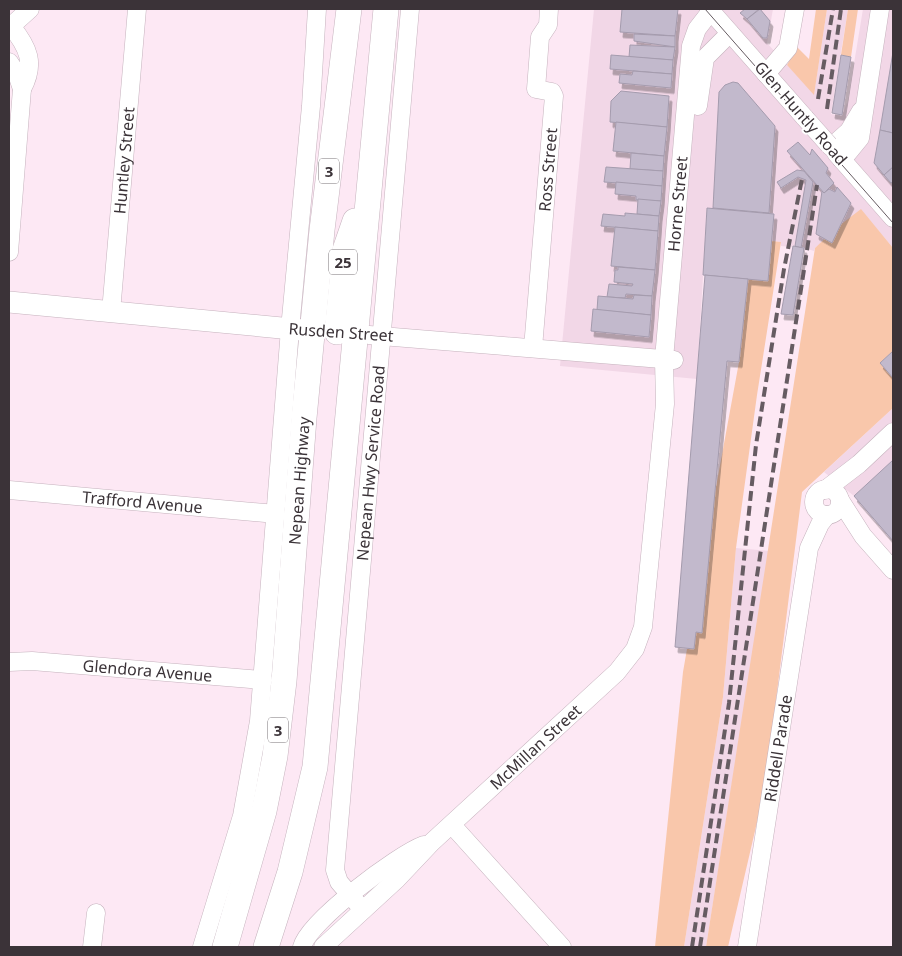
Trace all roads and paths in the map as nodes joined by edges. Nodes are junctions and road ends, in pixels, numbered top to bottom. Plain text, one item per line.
1 (30, 9) edge
2 (137, 9) edge
3 (317, 9) edge
4 (349, 9) edge
5 (386, 9) edge
6 (410, 9) edge
7 (549, 9) edge
8 (796, 9) edge
9 (880, 9) edge
10 (710, 10) edge
11 (10, 27) edge
12 (730, 33) junction
13 (9, 62) edge
14 (766, 74) junction
15 (22, 88) junction
16 (693, 94) junction
17 (864, 106) junction
18 (830, 146) junction
19 (842, 160) junction
20 (893, 218) edge
21 (9, 252) edge
22 (9, 302) edge
23 (111, 312) junction
24 (301, 330) junction
25 (347, 333) junction
26 (381, 335) junction
27 (533, 348) junction
28 (669, 360) junction
29 (893, 432) edge
30 (9, 490) edge
31 (829, 504) junction
32 (276, 514) junction
33 (893, 570) edge
34 (635, 649) joint
35 (9, 656) edge
36 (32, 661) junction
37 (9, 662) edge
38 (262, 680) junction
39 (452, 825) junction
40 (432, 842) junction
41 (350, 896) junction
42 (363, 910) junction
43 (96, 913) dead end
44 (269, 943) edge
45 (92, 947) edge
46 (202, 947) edge
47 (225, 947) edge
48 (302, 947) edge
49 (323, 947) edge
50 (562, 947) edge
51 (747, 947) edge

1 - 11 street
2 - 23 street, Huntley Street
3 - 24 street
4 - 24 highway, Nepean Highway / 3
5 - 25 highway, 25
6 - 26 street, Nepean Hwy Service Road
7 - 27 street, Ross Street
8 - 14 street
9 - 17 street
10 - 12 street, Glen Huntly Road
10 - 16 street, Horne Street
11 - 15 street
12 - 14 street, Glen Huntly Road
12 - 16 street, Horne Street
13 - 15 street
14 - 18 street, Glen Huntly Road, bridge
15 - 21 street
16 - 28 street, Horne Street
17 - 18 street
17 - 19 street
18 - 19 street, Glen Huntly Road
19 - 20 street, Glen Huntly Road
22 - 23 main road, Rusden Street
23 - 24 main road, Rusden Street
24 - 25 highway, Rusden Street
24 - 32 street, Nepean Highway
24 - 47 highway, Nepean Highway / 3
25 - 26 street, Rusden Street
25 - 44 highway
26 - 27 street, Rusden Street
26 - 41 street, Nepean Hwy Service Road
27 - 28 street, Rusden Street
28 - 34 street, Horne Street
29 - 31 street, Riddell Parade
30 - 32 street, Trafford Avenue
31 - 33 street
31 - 51 street, Riddell Parade
32 - 38 street
34 - 39 street, McMillan Street
35 - 36 street, Glendora Avenue
36 - 37 street, Glendora Avenue
36 - 38 street, Glendora Avenue
38 - 46 street
39 - 40 street, McMillan Street
39 - 50 street
40 - 41 street, McMillan Street
40 - 42 street, McMillan Street
41 - 42 street, Nepean Hwy Service Road
41 - 48 street, McMillan Street
42 - 49 street, McMillan Street
43 - 45 street

